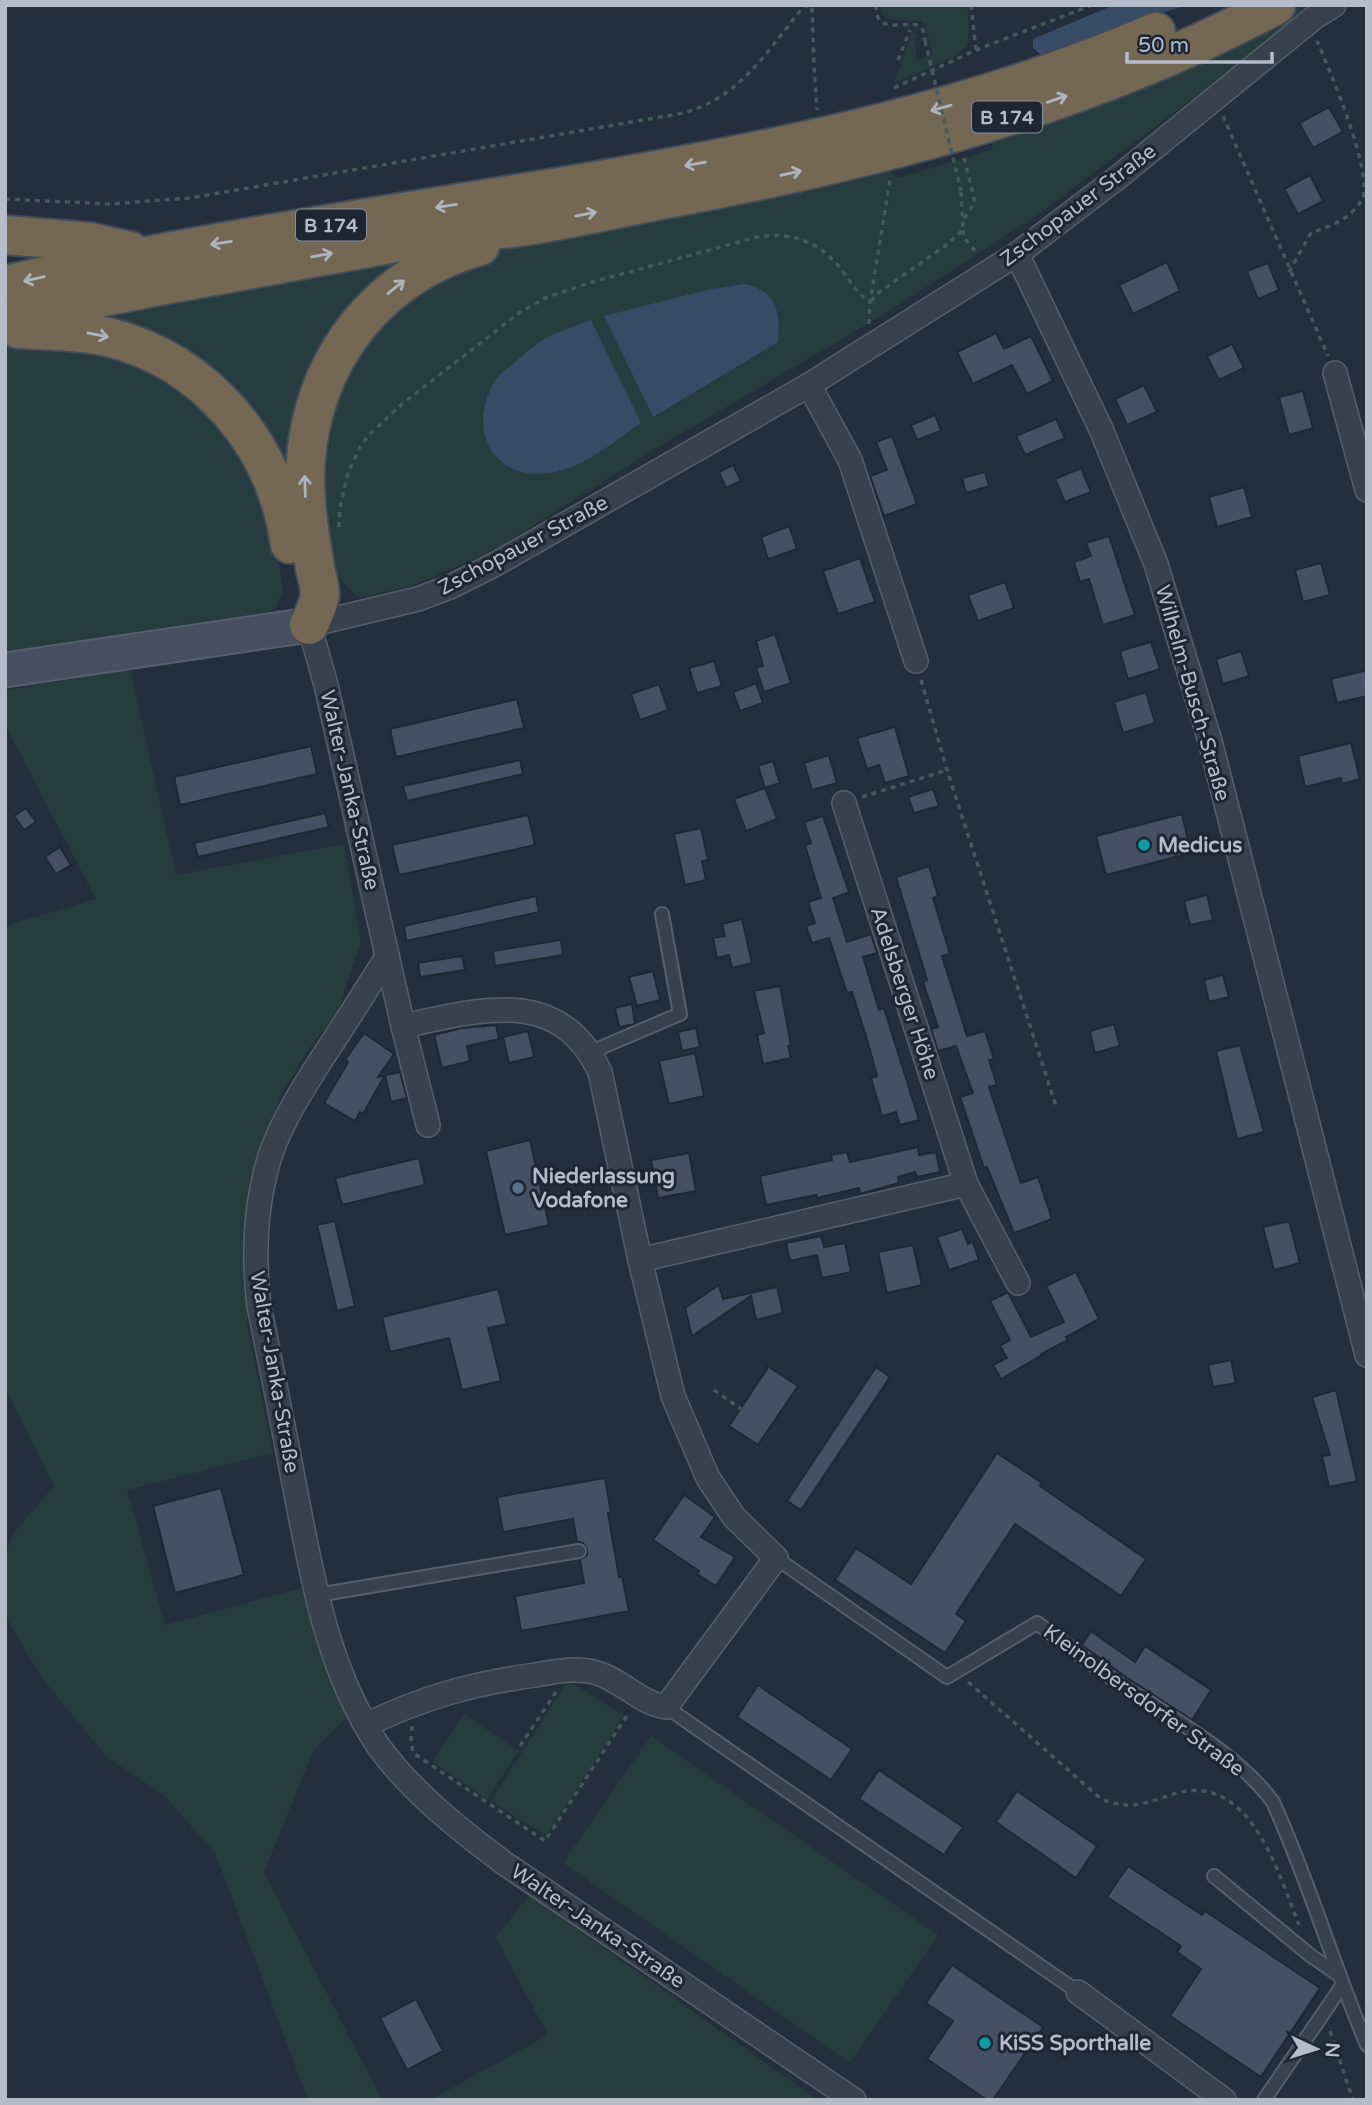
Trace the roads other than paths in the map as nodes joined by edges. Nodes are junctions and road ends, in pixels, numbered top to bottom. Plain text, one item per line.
1 (1219, 5) edge
2 (1334, 5) edge
3 (1293, 14) edge
4 (519, 227) junction
5 (5, 235) edge
6 (1017, 254) junction
7 (149, 255) junction
8 (5, 285) edge
9 (5, 325) edge
10 (1335, 373) road end
11 (808, 385) junction
12 (1367, 490) edge
13 (309, 625) junction
14 (916, 662) road end
15 (5, 670) edge
16 (844, 803) road end
17 (662, 914) dead end
18 (387, 957) junction
19 (403, 1026) junction
20 (591, 1052) junction
21 (428, 1125) dead end
22 (967, 1184) junction
23 (640, 1259) junction
24 (1018, 1283) dead end
25 (1367, 1355) edge
26 (579, 1551) dead end
27 (776, 1558) junction
28 (317, 1595) junction
29 (666, 1707) junction
30 (366, 1725) junction
31 (1214, 1876) dead end
32 (1340, 1980) junction
33 (1078, 1992) joint
34 (1367, 2045) edge
35 (854, 2100) edge
36 (1224, 2100) edge
37 (1264, 2100) edge

1 -> 7 highway, B 174
2 - 3 street, Zschopauer Straße
4 -> 3 highway, B 174
3 - 6 street, Zschopauer Straße
9 -> 4 highway, B 174
13 -> 4 highway
5 - 7 highway
6 - 11 street, Zschopauer Straße
6 - 25 street, Wilhelm-Busch-Straße
7 -> 8 highway, B 174
9 -> 13 highway
10 - 12 street
11 - 13 street, Zschopauer Straße
11 - 14 street
13 - 15 street, Zschopauer Straße
13 - 18 street, Walter-Janka-Straße
16 - 22 street, Adelsberger Höhe
17 - 20 lane
18 - 19 street, Walter-Janka-Straße
18 - 28 street, Walter-Janka-Straße
19 - 20 street
19 - 21 street, Walter-Janka-Straße
20 - 23 street
22 - 23 street
22 - 24 street, Adelsberger Höhe
23 - 27 street
26 - 28 lane
27 - 29 street
27 - 32 lane, Kleinolbersdorfer Straße
28 - 30 street, Walter-Janka-Straße
29 - 30 street
29 - 33 lane
30 - 35 street, Walter-Janka-Straße
31 - 32 lane
32 - 34 lane, Kleinolbersdorfer Straße
32 - 37 lane
33 - 36 street

